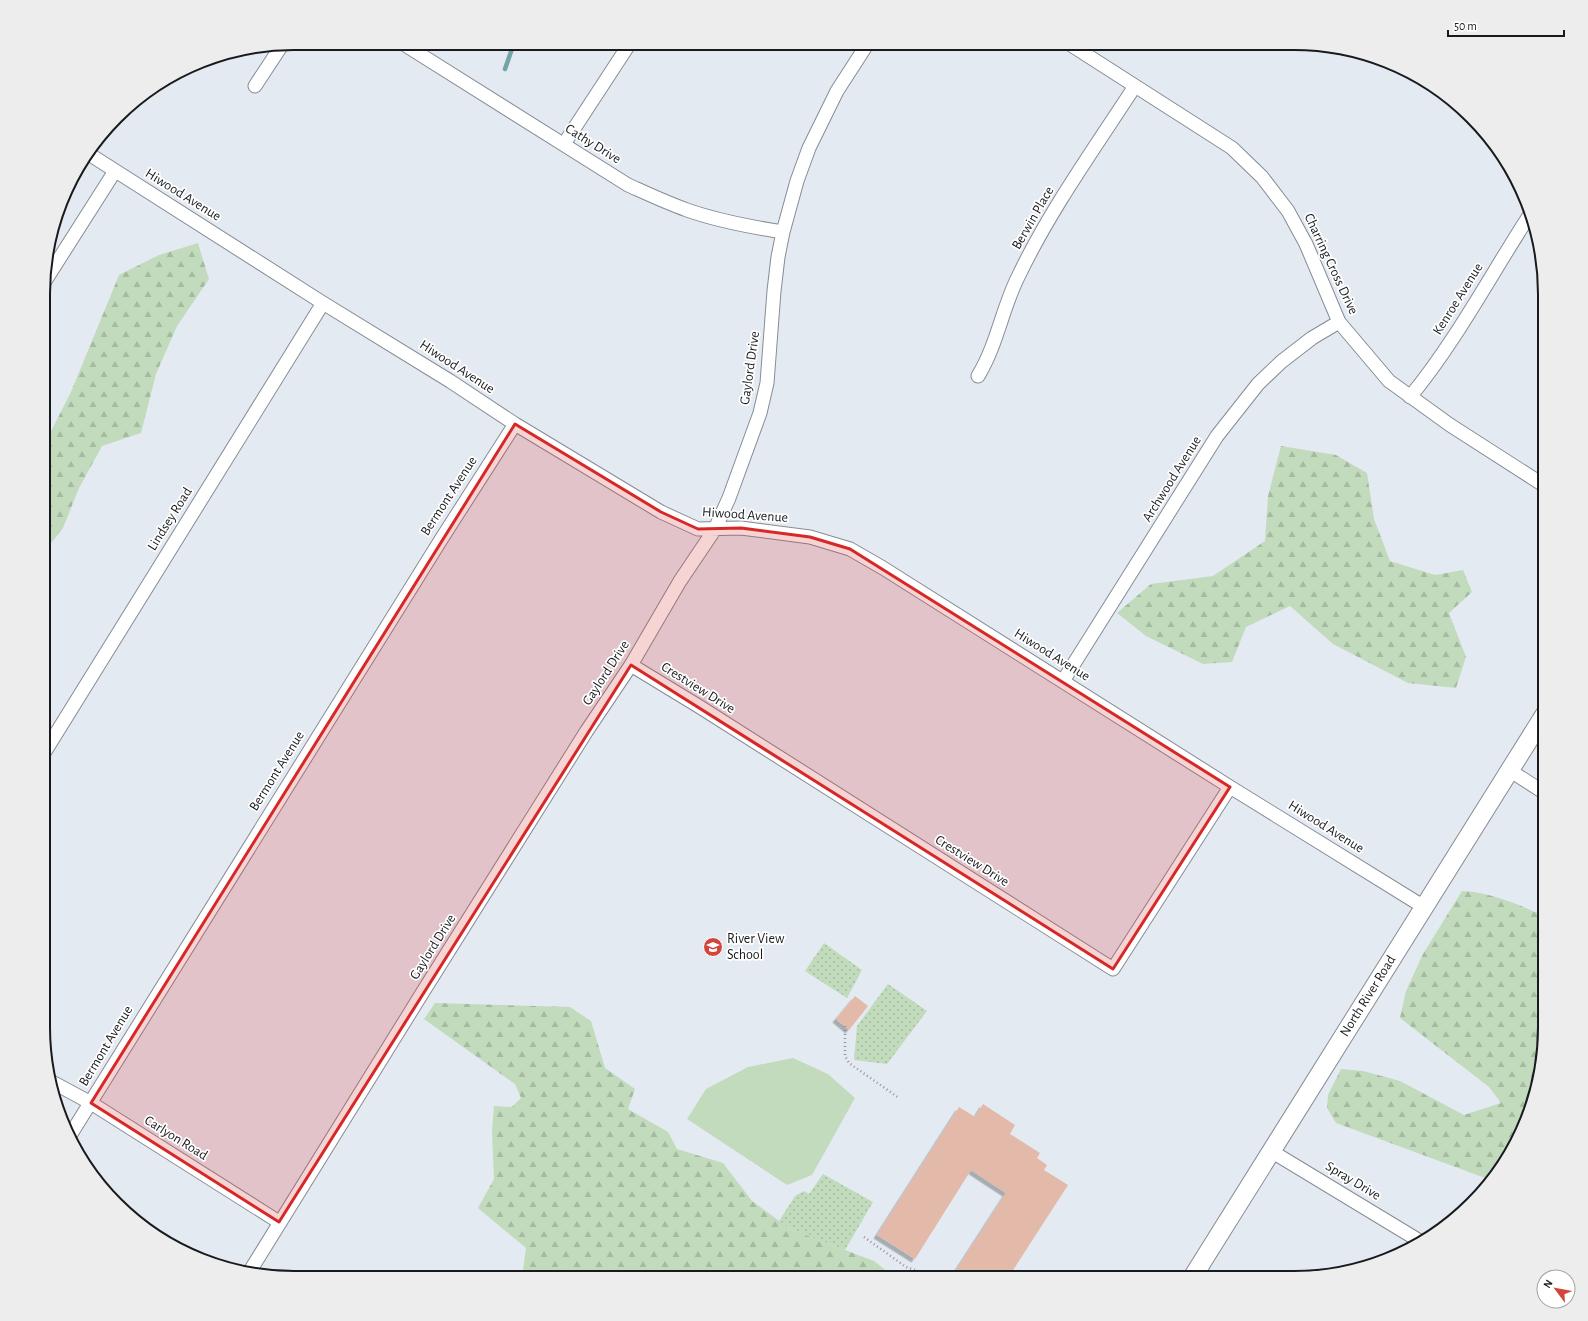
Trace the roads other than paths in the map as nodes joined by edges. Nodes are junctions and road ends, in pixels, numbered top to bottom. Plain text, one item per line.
1 (413, 50) edge
2 (625, 50) edge
3 (863, 50) edge
4 (1079, 50) edge
5 (278, 51) edge
6 (255, 86) dead end
7 (1135, 86) junction
8 (564, 144) junction
9 (93, 157) edge
10 (114, 171) junction
11 (1526, 220) edge
12 (783, 232) junction
13 (51, 272) edge
14 (324, 303) junction
15 (1339, 322) junction
16 (978, 376) dead end
17 (1410, 396) junction
18 (515, 424) junction
19 (1538, 481) edge
20 (715, 528) junction
21 (630, 665) junction
22 (1063, 681) junction
23 (1538, 725) edge
24 (50, 743) edge
25 (1509, 770) junction
26 (1230, 787) junction
27 (1538, 789) edge
28 (1424, 907) junction
29 (57, 1085) edge
30 (91, 1103) junction
31 (73, 1131) edge
32 (1271, 1151) junction
33 (279, 1222) junction
34 (1415, 1238) edge
35 (252, 1267) edge
36 (1196, 1271) edge

1 - 8 street, Cathy Drive
2 - 8 street
3 - 12 street, Gaylord Drive
4 - 7 street, Charring Cross Drive
5 - 6 street
7 - 15 street, Charring Cross Drive
7 - 16 street, Berwin Place
8 - 12 street, Cathy Drive
9 - 10 street, Hiwood Avenue
10 - 13 street
10 - 14 street, Hiwood Avenue
11 - 17 street, Kenroe Avenue
12 - 20 street, Gaylord Drive
14 - 18 street, Hiwood Avenue
14 - 24 street, Lindsey Road
15 - 17 street, Charring Cross Drive
15 - 22 street, Archwood Avenue
17 - 19 street, Charring Cross Drive
18 - 20 street, Hiwood Avenue
18 - 30 street, Bermont Avenue
20 - 21 street, Gaylord Drive
20 - 22 street, Hiwood Avenue
21 - 26 street, Crestview Drive
21 - 33 street, Gaylord Drive
22 - 26 street, Hiwood Avenue
23 - 25 street, North River Road
25 - 27 street
25 - 28 street, North River Road
26 - 28 street, Hiwood Avenue
28 - 32 street, North River Road
29 - 30 street, Carlyon Road
30 - 31 street, Bermont Avenue
30 - 33 street, Carlyon Road
32 - 34 street, Spray Drive
32 - 36 street, North River Road
33 - 35 street, Gaylord Drive

